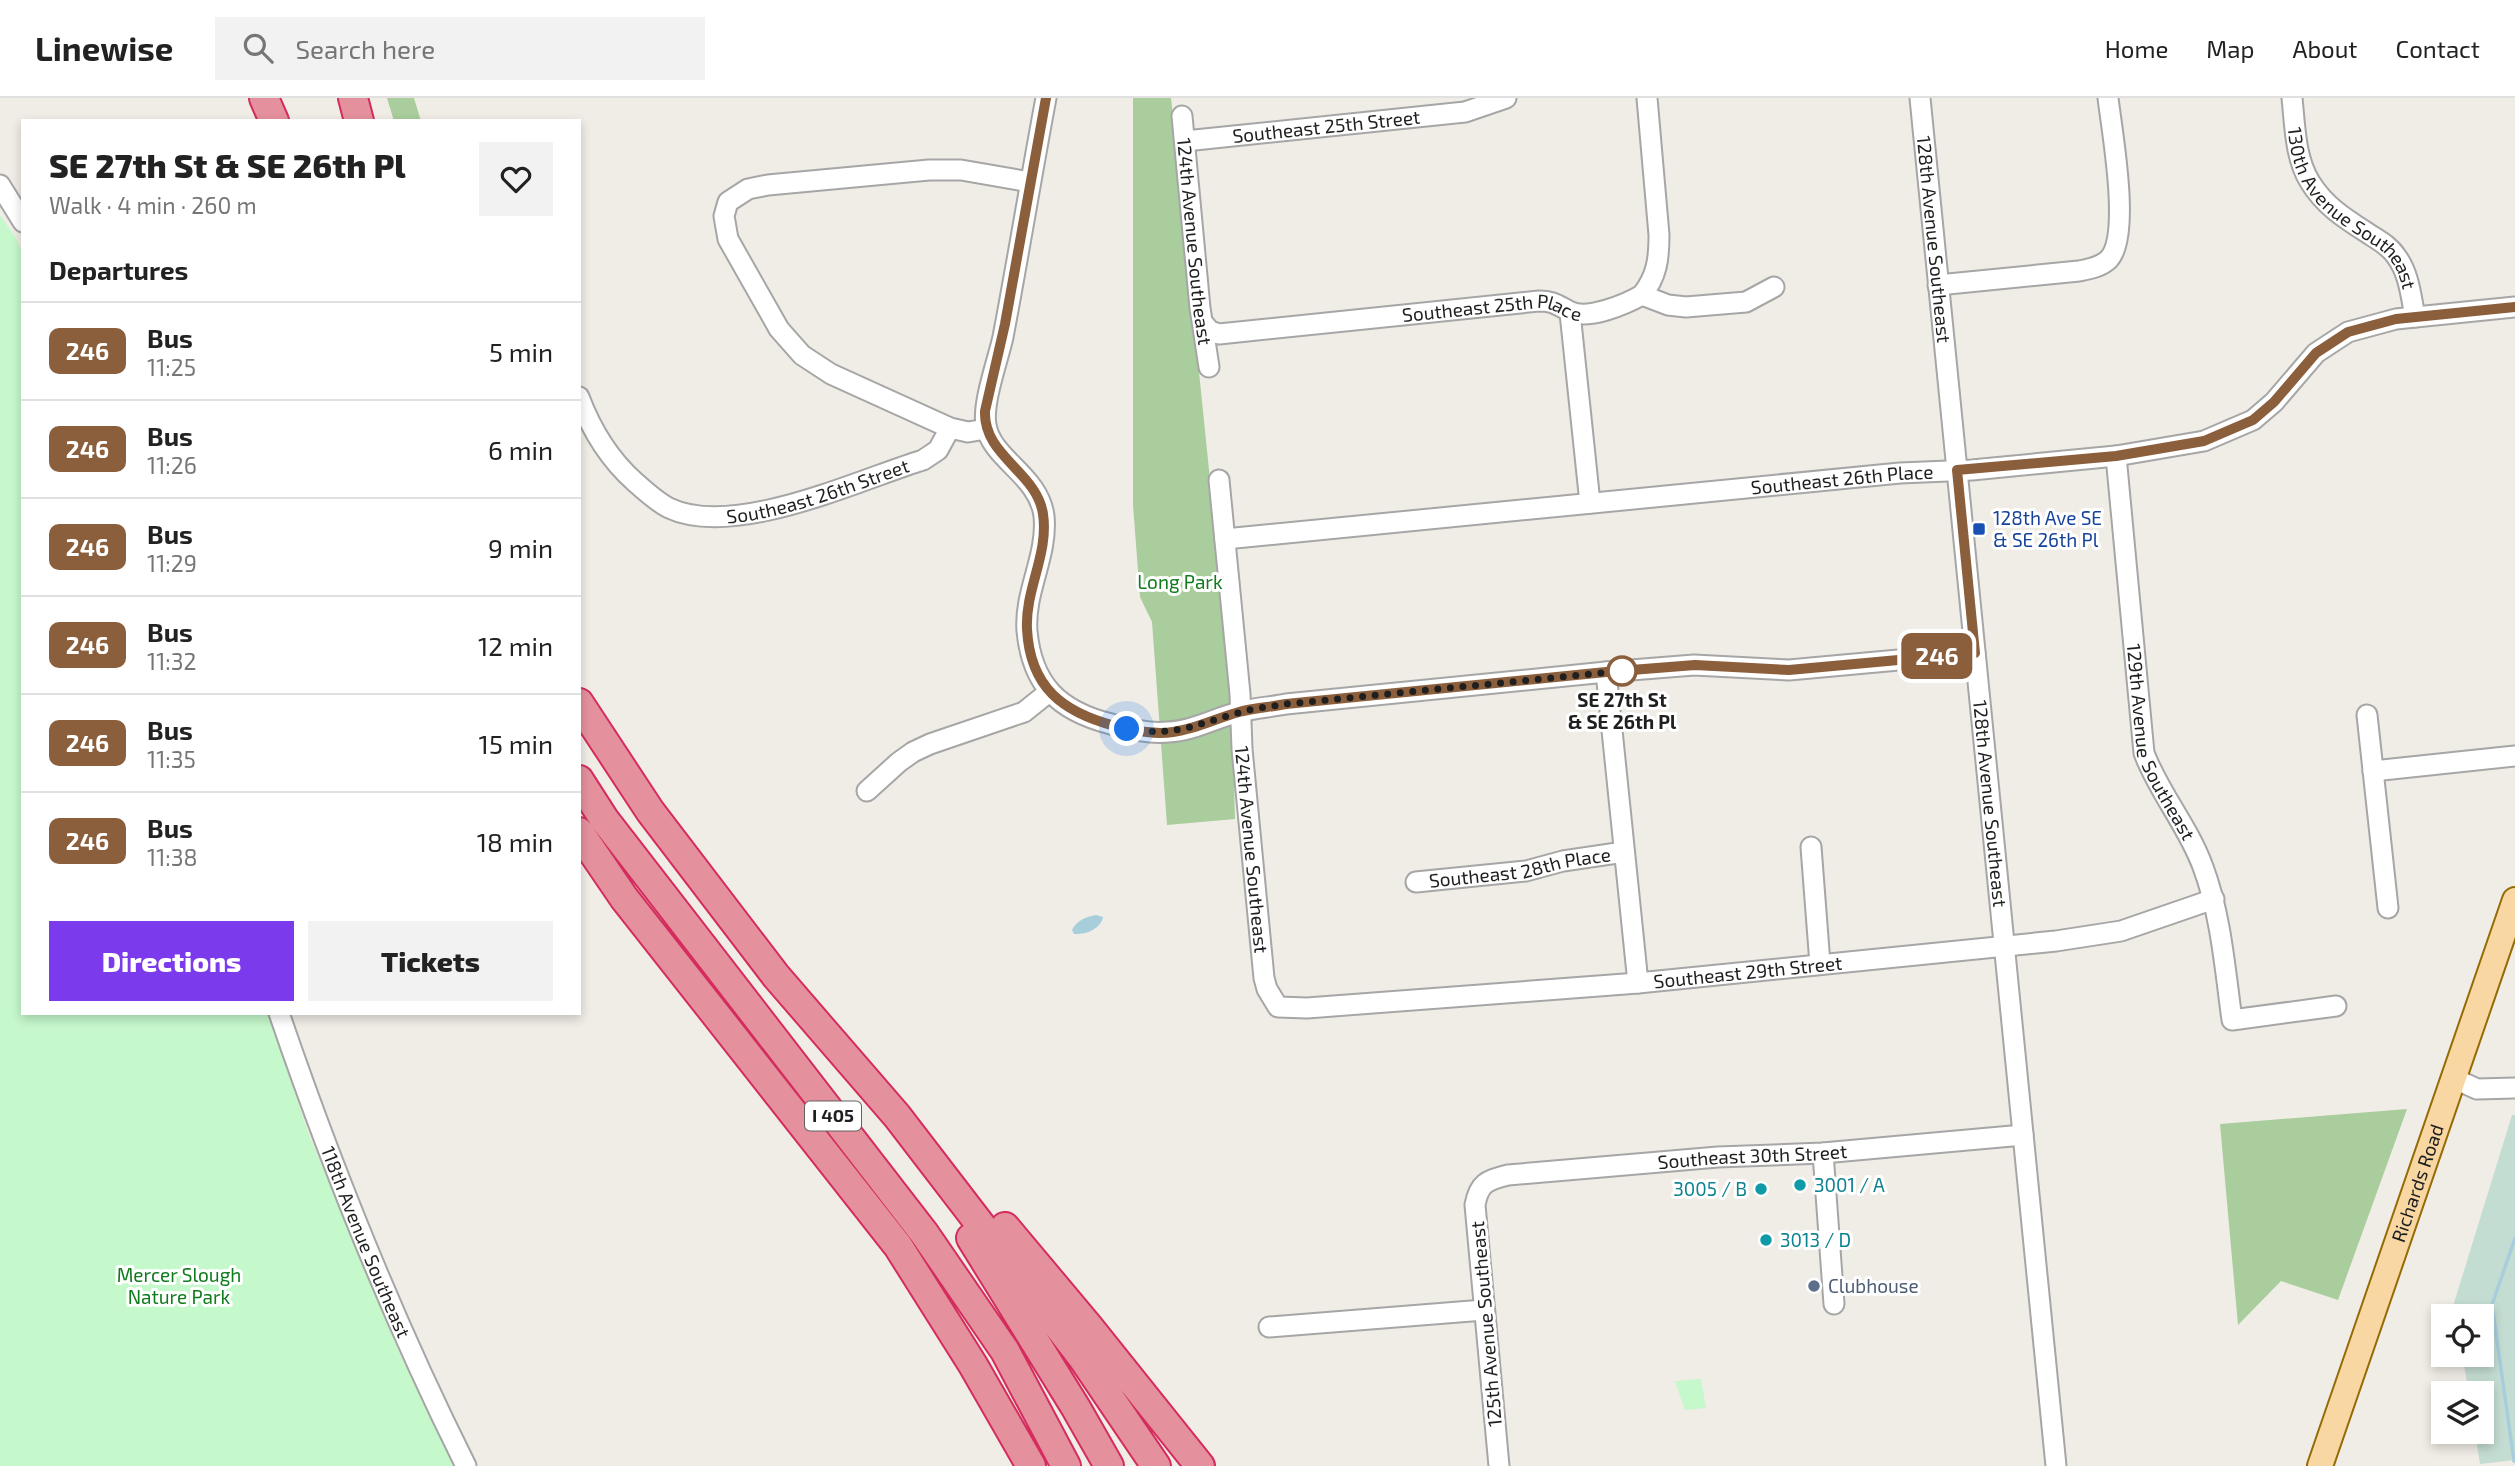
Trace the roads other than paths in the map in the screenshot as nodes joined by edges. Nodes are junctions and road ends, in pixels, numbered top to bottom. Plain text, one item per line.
1 (263, 98) edge
2 (353, 98) edge
3 (1046, 98) edge
4 (1506, 98) edge
5 (1647, 98) edge
6 (1920, 98) edge
7 (2108, 98) edge
8 (2292, 98) edge
9 (1182, 116) dead end
10 (270, 119) edge
11 (358, 119) edge
12 (1185, 141) junction
13 (1030, 182) junction
14 (0, 185) edge
15 (21, 219) edge
16 (1938, 285) junction
17 (1774, 287) dead end
18 (1642, 295) junction
19 (2515, 307) edge
20 (1570, 313) junction
21 (2415, 317) junction
22 (1204, 324) junction
23 (1209, 367) dead end
24 (581, 402) edge
25 (950, 428) junction
26 (986, 429) junction
27 (2116, 456) junction
28 (1957, 470) junction
29 (1219, 480) dead end
30 (1590, 503) junction
31 (1225, 539) junction
32 (1975, 653) junction
33 (1606, 672) junction
34 (1049, 692) junction
35 (581, 706) edge
36 (1240, 712) junction
37 (2367, 715) dead end
38 (2515, 756) edge
39 (2373, 771) junction
40 (581, 783) edge
41 (867, 792) dead end
42 (581, 835) edge
43 (1811, 847) dead end
44 (1624, 852) junction
45 (1416, 882) dead end
46 (2214, 899) junction
47 (2515, 900) edge
48 (2388, 908) dead end
49 (2004, 947) junction
50 (1820, 964) junction
51 (1638, 982) junction
52 (2336, 1006) dead end
53 (1278, 1007) joint
54 (280, 1015) edge
55 (843, 1056) junction
56 (2455, 1079) junction
57 (2515, 1088) edge
58 (897, 1116) junction
59 (2023, 1135) junction
60 (1823, 1153) junction
61 (1483, 1184) joint
62 (1834, 1304) dead end
63 (1484, 1310) junction
64 (1088, 1326) junction
65 (1269, 1327) dead end
66 (973, 1365) junction
67 (2344, 1398) junction
68 (466, 1466) edge
69 (1015, 1466) edge
70 (1031, 1466) edge
71 (1066, 1466) edge
72 (1109, 1466) edge
73 (1156, 1466) edge
74 (1200, 1466) edge
75 (1215, 1466) edge
76 (1499, 1466) edge
77 (2056, 1466) edge
78 (2320, 1466) edge
79 (2335, 1466) edge

1 - 10 highway
2 - 11 highway
3 - 13 street
4 - 12 street, Southeast 25th Street
5 - 18 street
6 - 16 street, 128th Avenue Southeast
7 - 16 street
8 - 21 street, 130th Avenue Southeast
9 - 12 street, 124th Avenue Southeast
12 - 22 street, 124th Avenue Southeast
13 - 25 street
13 - 26 street
14 - 15 street
16 - 28 street, 128th Avenue Southeast
17 - 18 street
18 - 20 street, Southeast 25th Place
19 - 21 street
20 - 22 street, Southeast 25th Place
20 - 30 street
21 - 27 street, Southeast 26th Place
22 - 23 street, 124th Avenue Southeast
24 - 25 street, Southeast 26th Street
25 - 26 street
26 - 34 street
27 - 28 street, Southeast 26th Place
27 - 46 street, 129th Avenue Southeast
28 - 30 street, Southeast 26th Place
28 - 32 street, 128th Avenue Southeast
29 - 31 street, 124th Avenue Southeast
30 - 31 street, Southeast 26th Place
31 - 36 street, 124th Avenue Southeast
32 - 33 street
32 - 49 street, 128th Avenue Southeast
33 - 36 street
33 - 44 street
34 - 36 street
34 - 41 street
35 - 55 highway, I 405
36 - 53 street, 124th Avenue Southeast
37 - 39 street
38 - 39 street
39 - 48 street
40 - 71 highway, I 405
42 - 66 highway
43 - 50 street
44 - 45 street, Southeast 28th Place
44 - 51 street
46 - 49 street, Southeast 29th Street
46 - 52 street, 129th Avenue Southeast
47 - 56 main road, Richards Road
49 - 50 street, Southeast 29th Street
49 - 59 street, 128th Avenue Southeast
50 - 51 street, Southeast 29th Street
51 - 53 street, Southeast 29th Street
54 - 68 street, 118th Avenue Southeast
55 - 58 highway, I 405
55 - 64 highway
56 - 57 street
56 - 67 main road, Richards Road
58 - 72 highway
58 - 73 highway, I 405
59 - 60 street, Southeast 30th Street
59 - 77 street, 128th Avenue Southeast
60 - 61 street, Southeast 30th Street
60 - 62 street
61 - 63 street, 125th Avenue Southeast
63 - 65 street
63 - 76 street, 125th Avenue Southeast
64 - 74 highway
64 - 75 highway
66 - 69 highway
66 - 70 highway
67 - 78 main road, Richards Road
67 - 79 main road

